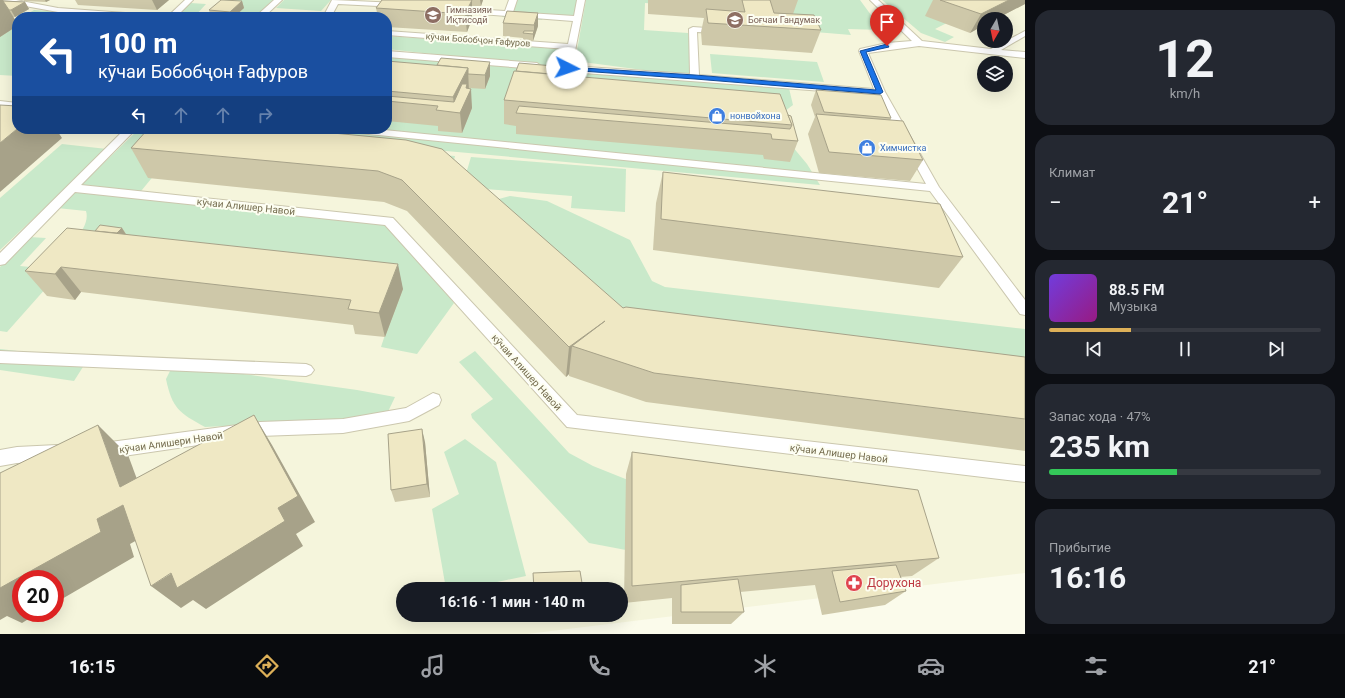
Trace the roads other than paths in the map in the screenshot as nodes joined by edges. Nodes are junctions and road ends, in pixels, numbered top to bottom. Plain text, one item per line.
1 (3, 0) edge
2 (189, 0) edge
3 (278, 0) edge
4 (514, 0) edge
5 (581, 0) edge
6 (874, 0) edge
7 (336, 1) edge
8 (405, 5) edge
9 (446, 10) edge
10 (85, 12) edge
11 (176, 12) edge
12 (265, 12) edge
13 (330, 12) edge
14 (508, 14) junction
15 (576, 19) junction
16 (726, 31) edge
17 (392, 33) edge
18 (1025, 33) edge
19 (919, 43) junction
20 (570, 47) junction
21 (994, 50) junction
22 (392, 54) edge
23 (1025, 55) edge
24 (567, 68) junction
25 (695, 77) junction
26 (880, 92) junction
27 (0, 104) edge
28 (12, 105) edge
29 (12, 110) edge
30 (6, 115) edge
31 (126, 134) edge
32 (392, 134) edge
33 (72, 188) junction
34 (934, 188) junction
35 (0, 261) edge
36 (1025, 310) edge
37 (0, 358) edge
38 (306, 370) dead end
39 (432, 400) dead end
40 (0, 458) edge
41 (1025, 474) edge

1 - 10 lane
2 - 11 lane
3 - 12 lane
4 - 14 lane
5 - 15 lane
6 - 19 lane
7 - 8 lane
7 - 13 lane
9 - 14 lane
14 - 15 lane
15 - 20 lane
16 - 25 lane
17 - 20 lane, кӯчаи Бобобҷон Ғафуров
18 - 21 lane
19 - 21 lane
19 - 26 lane
20 - 24 lane
21 - 23 lane
22 - 24 lane
24 - 25 lane
25 - 26 lane
26 - 34 lane
27 - 28 lane
29 - 30 lane
31 - 33 lane
32 - 34 lane
33 - 35 lane
33 - 41 lane, кӯчаи Алишер Навоӣ
34 - 36 lane
37 - 38 lane
39 - 40 lane, кӯчаи Алишери Навоӣ

